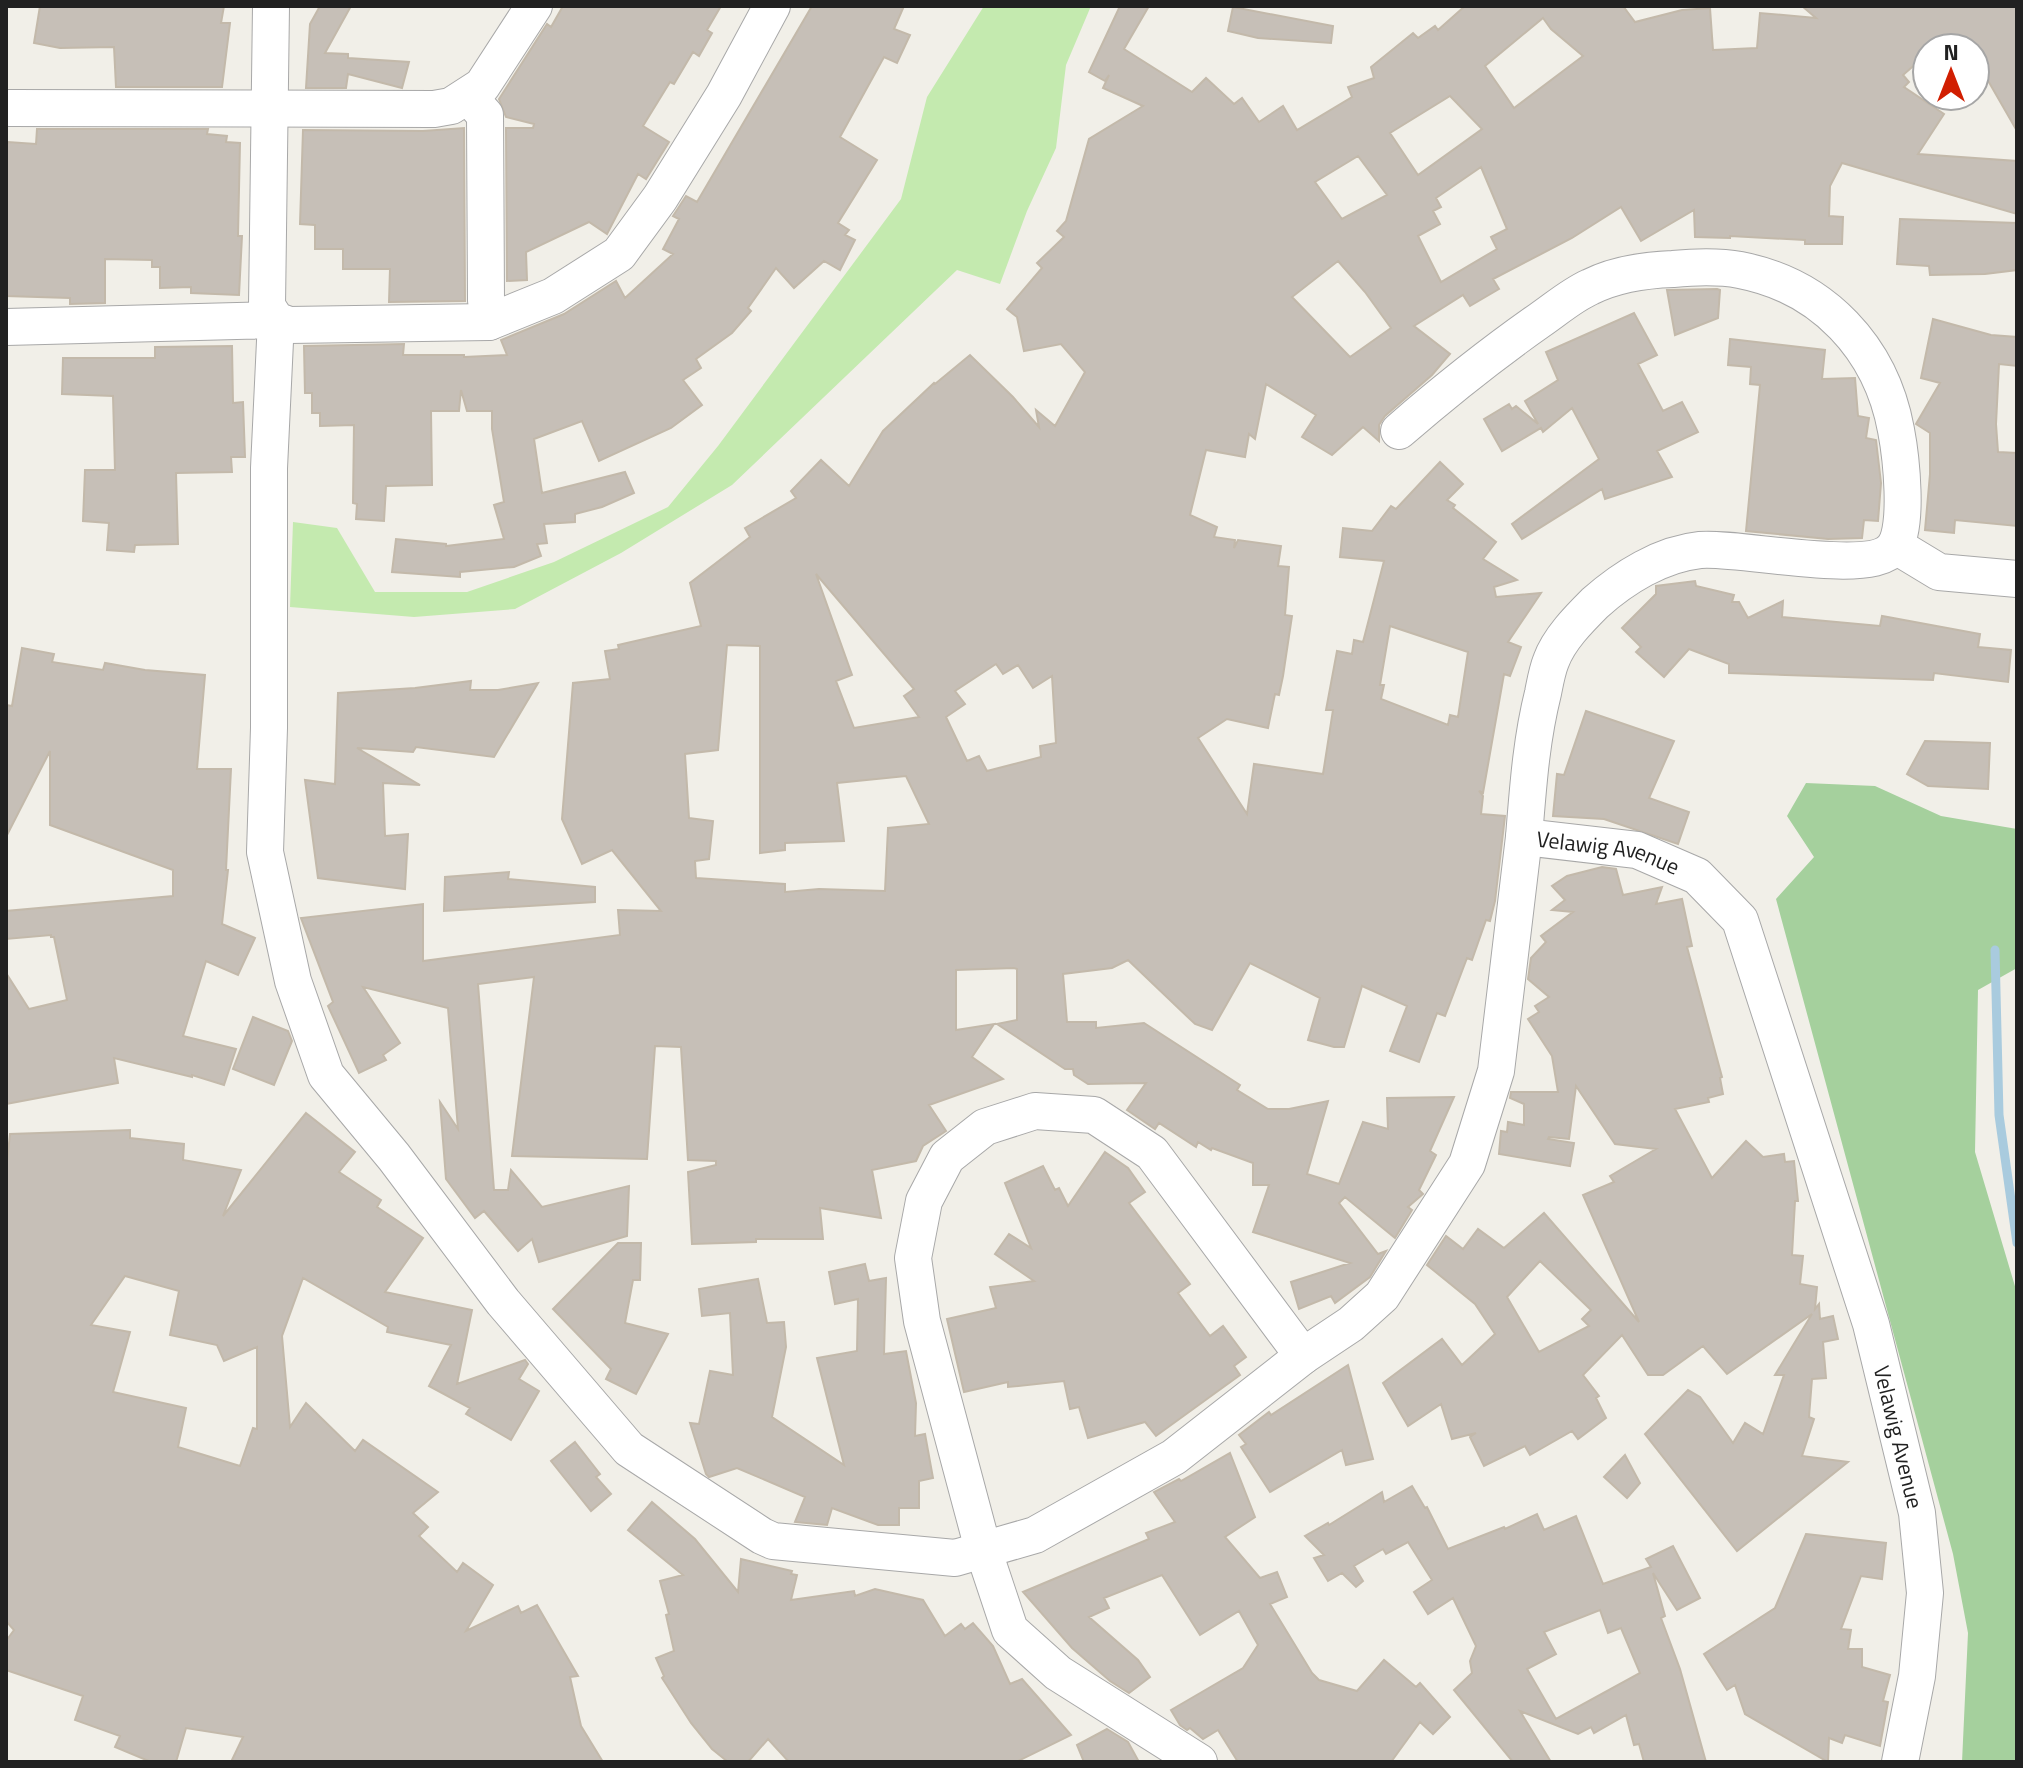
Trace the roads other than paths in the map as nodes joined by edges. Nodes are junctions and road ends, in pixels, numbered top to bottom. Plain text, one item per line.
1 (271, 6) edge
2 (534, 6) edge
3 (772, 6) edge
4 (468, 96) junction
5 (9, 108) dead end
6 (269, 110) junction
7 (276, 320) junction
8 (489, 322) junction
9 (6, 327) edge
10 (1399, 431) dead end
11 (1896, 546) junction
12 (2017, 579) edge
13 (1524, 837) junction
14 (1303, 1356) junction
15 (983, 1549) junction
16 (1199, 1762) edge
17 (1900, 1762) edge

1 - 6 street
2 - 4 street
3 - 8 street
4 - 6 street
4 - 8 street
5 - 6 street
6 - 7 street
7 - 8 street
7 - 9 street
7 - 15 street
10 - 11 street
11 - 12 street
11 - 13 street, Velawig Avenue
13 - 14 street
13 - 17 street, Velawig Avenue
14 - 15 street
14 - 15 street
15 - 16 street

